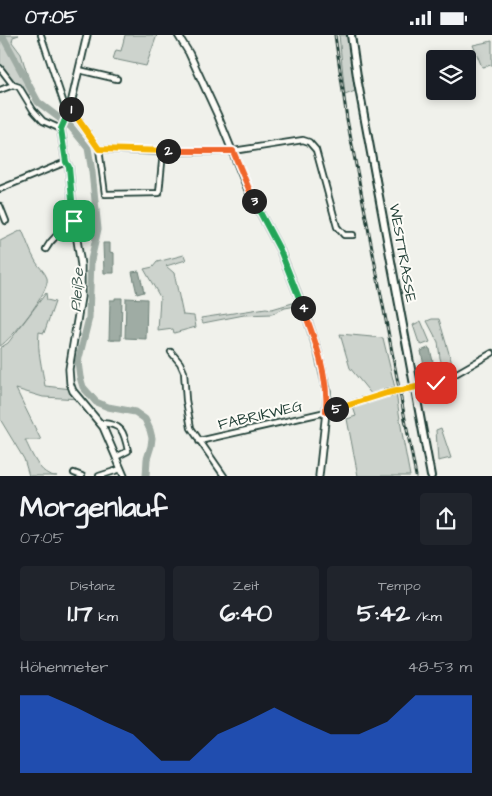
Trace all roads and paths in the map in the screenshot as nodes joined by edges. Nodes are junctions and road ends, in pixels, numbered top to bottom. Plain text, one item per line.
1 (41, 35) edge
2 (87, 35) edge
3 (178, 35) edge
4 (351, 35) edge
5 (0, 68) edge
6 (79, 70) junction
7 (117, 79) dead end
8 (13, 85) junction
9 (0, 90) edge
10 (70, 108) junction
11 (62, 127) junction
12 (99, 149) junction
13 (163, 151) junction
14 (233, 151) junction
15 (66, 162) junction
16 (0, 189) edge
17 (0, 206) edge
18 (6, 221) dead end
19 (74, 222) junction
20 (352, 235) dead end
21 (46, 249) dead end
22 (171, 352) dead end
23 (492, 353) edge
24 (326, 412) junction
25 (101, 423) junction
26 (199, 441) junction
27 (116, 457) junction
28 (121, 469) junction
29 (74, 473) dead end
30 (222, 475) edge
31 (82, 476) edge
32 (99, 476) edge
33 (124, 476) edge
34 (318, 476) edge
35 (431, 476) edge

1 - 10 street
2 - 6 street
3 - 14 street
4 - 35 main road, WESTTRASSE
5 - 8 street
6 - 7 street
6 - 10 street
8 - 9 street
8 - 11 street
10 - 11 street
10 - 12 street
11 - 15 street
12 - 13 street
12 - 13 street
13 - 14 street
14 - 20 street
14 - 24 street
15 - 16 street
15 - 19 street
17 - 18 street
19 - 21 street
19 - 25 street
22 - 26 street, FABRIKWEG
23 - 24 street, FABRIKWEG
24 - 26 street, FABRIKWEG
24 - 34 street
25 - 27 street
25 - 27 street
26 - 30 street, FABRIKWEG
27 - 28 street
28 - 32 street
28 - 33 street
29 - 31 street

